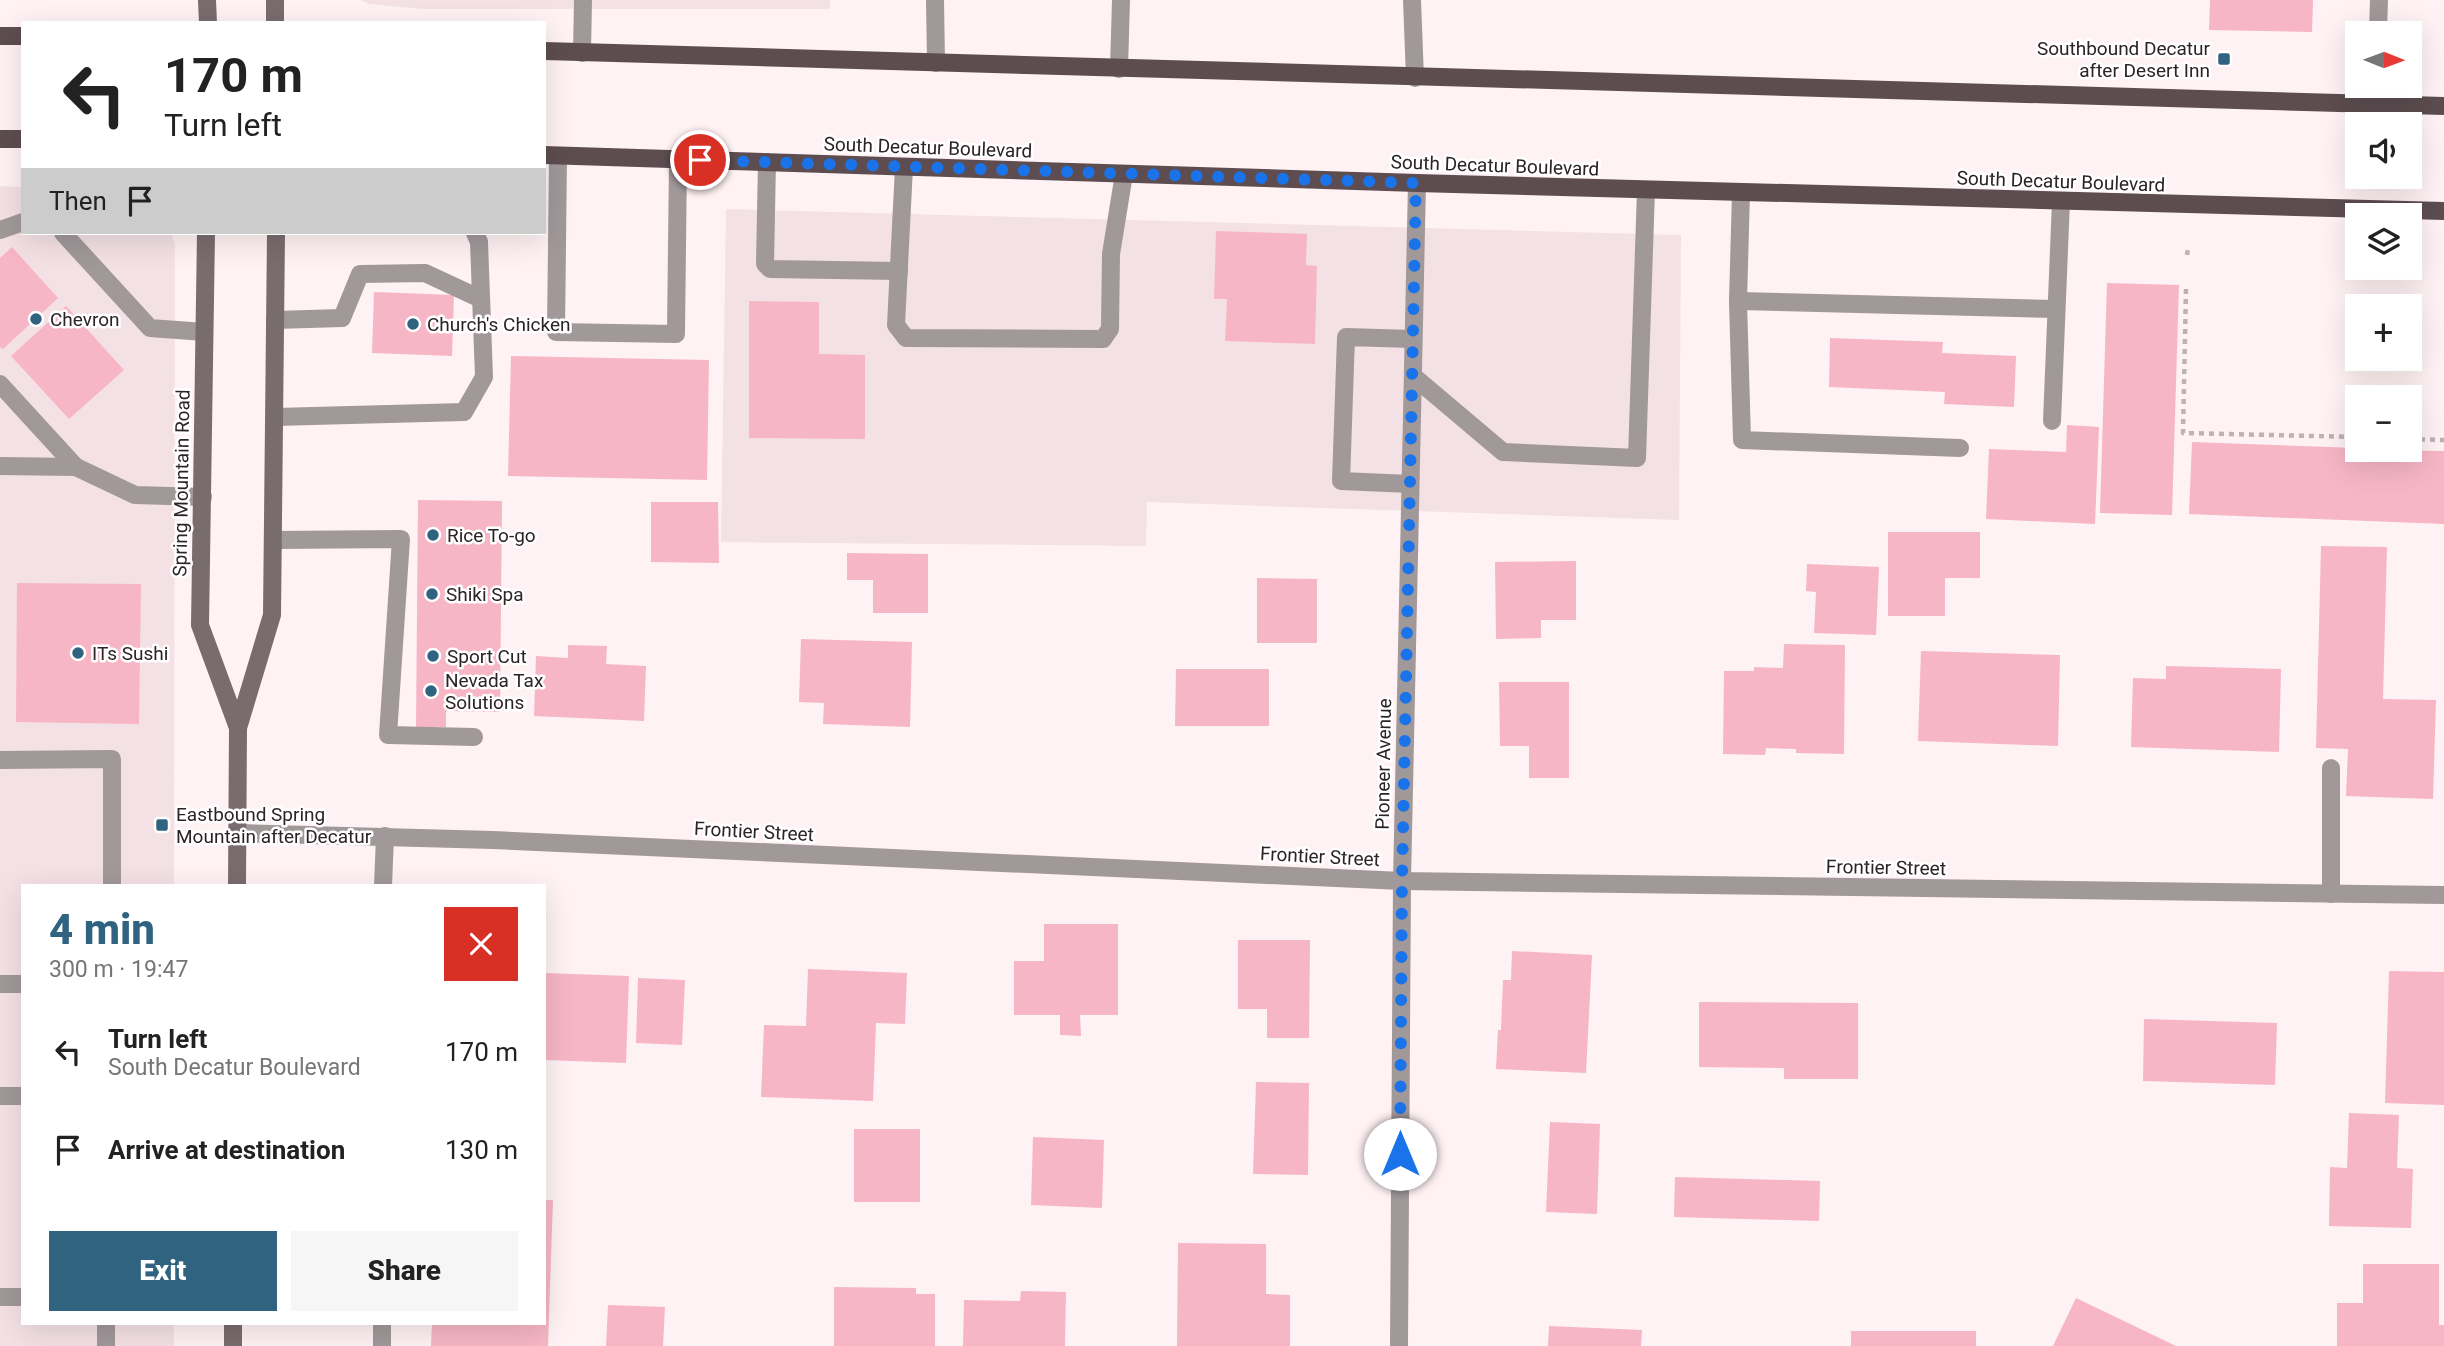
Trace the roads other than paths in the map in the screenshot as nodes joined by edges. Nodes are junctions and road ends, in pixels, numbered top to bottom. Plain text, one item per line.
1 (207, 0) edge
2 (275, 0) edge
3 (583, 0) edge
4 (935, 0) edge
5 (1121, 0) edge
6 (1412, 0) edge
7 (2379, 0) edge
8 (208, 21) edge
9 (275, 21) edge
10 (2378, 21) edge
11 (0, 36) edge
12 (21, 36) edge
13 (546, 51) edge
14 (582, 52) junction
15 (936, 63) junction
16 (1119, 69) junction
17 (1415, 78) junction
18 (2377, 98) edge
19 (2377, 105) junction
20 (2444, 106) edge
21 (0, 139) edge
22 (21, 139) edge
23 (551, 155) edge
24 (678, 159) junction
25 (767, 162) junction
26 (904, 167) junction
27 (1124, 174) junction
28 (1416, 183) junction
29 (1646, 190) junction
30 (1741, 193) junction
31 (2062, 201) junction
32 (2444, 211) edge
33 (21, 223) edge
34 (0, 230) edge
35 (65, 235) edge
36 (206, 235) edge
37 (276, 235) edge
38 (476, 235) edge
39 (899, 271) junction
40 (481, 299) junction
41 (1738, 301) junction
42 (2056, 309) junction
43 (275, 320) junction
44 (204, 332) junction
45 (1413, 339) junction
46 (1413, 376) junction
47 (0, 384) edge
48 (275, 417) junction
49 (2052, 421) dead end
50 (1960, 448) dead end
51 (0, 466) edge
52 (76, 467) junction
53 (1410, 484) junction
54 (203, 497) junction
55 (273, 540) junction
56 (238, 728) junction
57 (474, 737) dead end
58 (0, 760) edge
59 (2331, 768) dead end
60 (237, 833) junction
61 (385, 836) junction
62 (1402, 881) junction
63 (112, 884) edge
64 (237, 884) edge
65 (383, 884) edge
66 (2331, 894) junction
67 (2444, 895) edge
68 (0, 984) edge
69 (21, 984) edge
70 (21, 1096) edge
71 (0, 1097) edge
72 (0, 1297) edge
73 (21, 1297) edge
74 (106, 1325) edge
75 (233, 1325) edge
76 (382, 1325) edge
77 (106, 1346) edge
78 (233, 1346) edge
79 (382, 1346) edge
80 (1399, 1346) edge

1 - 8 main road
2 - 9 main road
3 - 14 street
4 - 15 street
5 - 16 street
6 - 17 street
7 - 10 street
11 - 12 main road
13 - 14 main road
14 - 15 main road
15 - 16 main road
16 - 17 main road
17 - 19 main road
18 - 19 street
19 - 20 main road
21 - 22 main road
23 - 24 main road, South Decatur Boulevard
23 - 24 street
24 - 25 main road, South Decatur Boulevard
25 - 26 main road, South Decatur Boulevard
25 - 39 street
26 - 27 main road, South Decatur Boulevard
26 - 39 street
27 - 28 main road, South Decatur Boulevard
27 - 39 street
28 - 29 main road, South Decatur Boulevard
28 - 45 street, Pioneer Avenue
29 - 30 main road, South Decatur Boulevard
29 - 46 street
30 - 31 main road, South Decatur Boulevard
30 - 41 street
31 - 32 main road, South Decatur Boulevard
31 - 42 street
33 - 34 street
35 - 44 street
36 - 44 main road, Spring Mountain Road
37 - 43 main road, Spring Mountain Road
38 - 40 street
40 - 43 street
40 - 48 street
41 - 42 street
41 - 50 street
42 - 49 street
43 - 48 main road, Spring Mountain Road
44 - 54 main road, Spring Mountain Road
45 - 46 street, Pioneer Avenue
45 - 53 street
46 - 53 street, Pioneer Avenue
47 - 52 street
48 - 55 main road, Spring Mountain Road
51 - 52 street
52 - 54 street
53 - 62 street, Pioneer Avenue
54 - 56 main road, Spring Mountain Road
55 - 56 main road, Spring Mountain Road
55 - 57 street
56 - 60 main road, Spring Mountain Road
58 - 63 street
59 - 66 street
60 - 61 street, Frontier Street
60 - 64 main road, Spring Mountain Road
61 - 62 street, Frontier Street
61 - 65 street
62 - 66 street, Frontier Street
62 - 80 street, Pioneer Avenue
66 - 67 street, Frontier Street
68 - 69 street
70 - 71 street
72 - 73 street
74 - 77 street
75 - 78 main road
76 - 79 street

